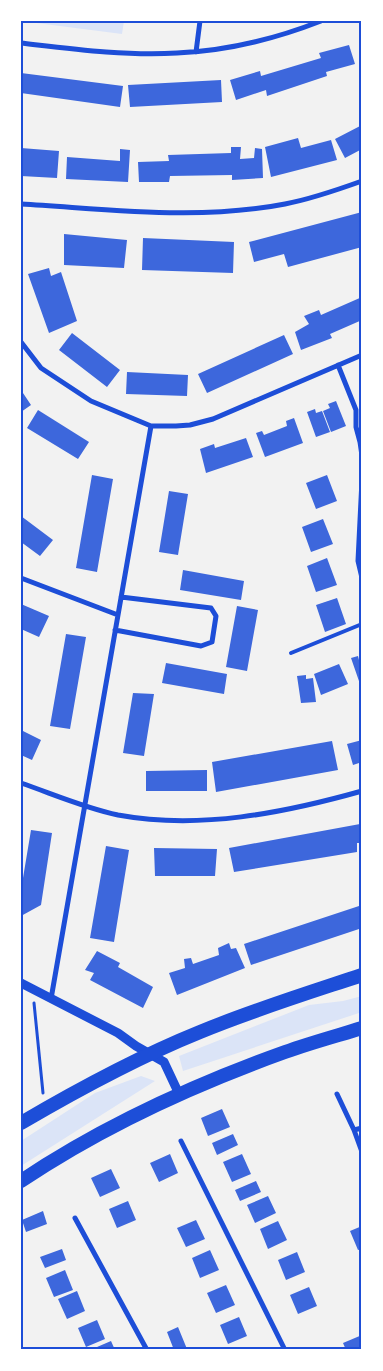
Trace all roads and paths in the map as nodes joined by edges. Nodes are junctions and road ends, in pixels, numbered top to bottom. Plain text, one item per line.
1 (200, 21) edge
2 (322, 21) edge
3 (21, 43) edge
4 (196, 52) junction
5 (362, 181) edge
6 (21, 204) edge
7 (21, 342) edge
8 (362, 355) edge
9 (338, 365) junction
10 (151, 426) junction
11 (362, 456) edge
12 (362, 480) edge
13 (21, 578) edge
14 (362, 578) edge
15 (121, 597) junction
16 (118, 615) junction
17 (362, 624) edge
18 (115, 630) junction
19 (292, 653) dead end
20 (21, 782) edge
21 (362, 792) edge
22 (86, 806) junction
23 (362, 975) edge
24 (21, 983) edge
25 (32, 989) junction
26 (51, 999) junction
27 (362, 1028) edge
28 (150, 1054) junction
29 (179, 1094) junction
30 (337, 1094) dead end
31 (45, 1109) junction
32 (21, 1123) edge
33 (362, 1128) edge
34 (354, 1130) junction
35 (181, 1142) dead end
36 (362, 1152) edge
37 (21, 1181) edge
38 (75, 1218) dead end
39 (147, 1350) edge
40 (285, 1350) edge

1 - 4 street
2 - 4 street
3 - 4 street
5 - 6 street
7 - 10 street
8 - 9 street
9 - 10 street
9 - 11 street
10 - 15 street
12 - 14 street
13 - 16 street
15 - 16 street
15 - 18 street
16 - 18 street
17 - 19 lane
18 - 22 street
20 - 22 street
21 - 22 street
22 - 26 street
23 - 28 highway
24 - 25 street
25 - 26 street
25 - 31 path
26 - 28 street
27 - 29 highway
28 - 29 street
28 - 31 highway
29 - 37 highway
30 - 34 street
31 - 32 highway
33 - 34 street
34 - 36 street
35 - 40 street
38 - 39 street

